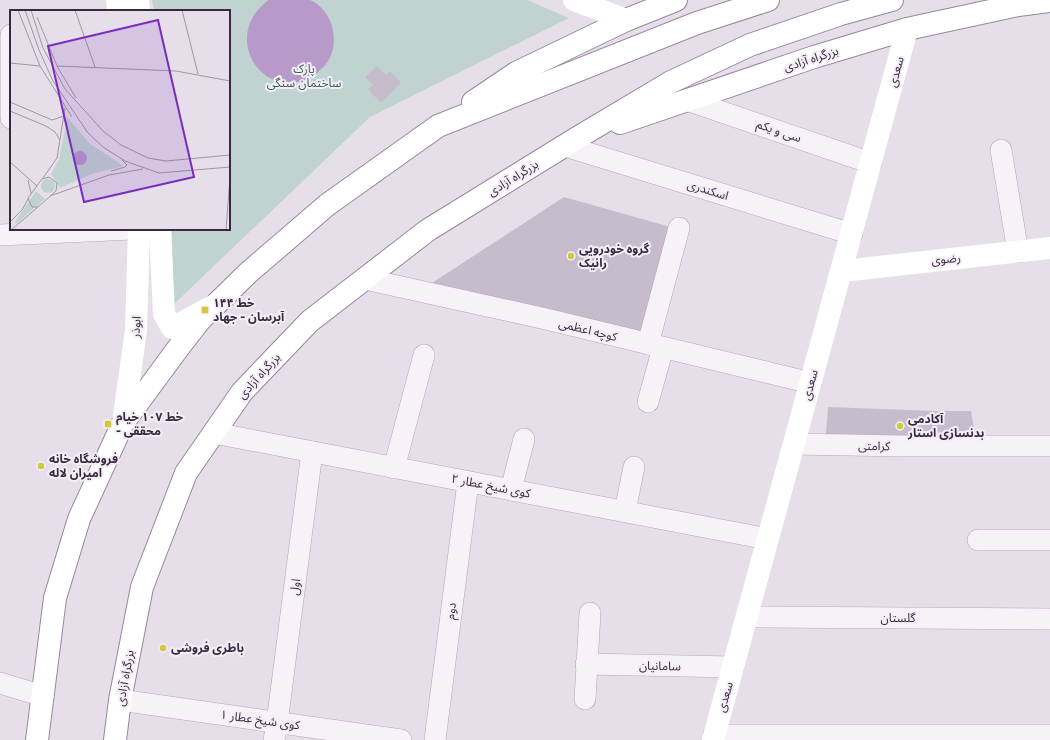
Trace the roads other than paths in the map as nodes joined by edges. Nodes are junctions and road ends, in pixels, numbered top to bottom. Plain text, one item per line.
1 (117, 0) edge
2 (138, 0) edge
3 (768, 0) edge
4 (892, 0) edge
5 (577, 1) edge
6 (1050, 1) edge
7 (666, 2) edge
8 (118, 10) edge
9 (139, 10) edge
10 (626, 20) junction
11 (907, 30) junction
12 (10, 58) edge
13 (687, 100) junction
14 (8, 105) edge
15 (438, 126) junction
16 (571, 142) junction
17 (1001, 150) dead end
18 (871, 162) junction
19 (679, 228) dead end
20 (102, 230) edge
21 (138, 230) edge
22 (160, 230) edge
23 (10, 233) edge
24 (852, 234) junction
25 (1050, 248) edge
26 (1018, 252) junction
27 (842, 271) junction
28 (365, 279) junction
29 (215, 304) junction
30 (656, 346) junction
31 (424, 355) dead end
32 (811, 383) junction
33 (648, 402) dead end
34 (123, 423) junction
35 (214, 433) junction
36 (524, 439) dead end
37 (794, 444) junction
38 (1050, 446) edge
39 (312, 452) junction
40 (634, 467) dead end
41 (394, 468) junction
42 (468, 482) junction
43 (511, 490) junction
44 (625, 512) junction
45 (768, 539) junction
46 (978, 540) dead end
47 (1050, 540) edge
48 (590, 613) dead end
49 (747, 618) junction
50 (1050, 619) edge
51 (586, 664) junction
52 (733, 667) junction
53 (0, 683) edge
54 (43, 696) junction
55 (585, 699) dead end
56 (120, 700) junction
57 (276, 731) edge
58 (1050, 735) edge
59 (714, 738) edge
60 (37, 740) edge
61 (115, 740) edge
62 (401, 740) edge
63 (435, 740) edge

1 - 8 main road
2 - 9 main road
3 - 15 main road
4 - 16 main road, بزرگراه آزادی
5 - 10 main road
6 - 11 main road, بزرگراه آزادی
7 - 10 main road
10 - 15 main road
11 - 13 main road, بزرگراه آزادی
11 - 18 main road, سعدی
12 - 14 street
13 - 16 main road, بزرگراه آزادی
13 - 18 street, سی و یکم
15 - 29 main road
16 - 24 street, اسکندری
16 - 28 main road, بزرگراه آزادی
17 - 26 street
18 - 24 main road, سعدی
19 - 30 street
20 - 23 street
21 - 34 main road, ابوذر
22 - 29 main road
24 - 27 main road, سعدی
25 - 26 main road, رضوی
26 - 27 main road, رضوی
27 - 32 main road, سعدی
28 - 30 street, کوچه اعظمی
28 - 35 main road, بزرگراه آزادی
29 - 34 main road
30 - 32 street, کوچه اعظمی
30 - 33 street
31 - 41 street
32 - 37 main road, سعدی
34 - 54 main road
35 - 39 street, کوی شیخ عطار ۲
35 - 56 main road, بزرگراه آزادی
36 - 43 street
37 - 38 street, کرامتی
37 - 45 main road, سعدی
39 - 41 street, کوی شیخ عطار ۲
39 - 57 street, اول
40 - 44 street
41 - 42 street, کوی شیخ عطار ۲
42 - 43 street, کوی شیخ عطار ۲
42 - 63 street, دوم
43 - 44 street, کوی شیخ عطار ۲
44 - 45 street, کوی شیخ عطار ۲
45 - 49 main road, سعدی
46 - 47 street
48 - 51 street
49 - 50 street, گلستان
49 - 52 main road, سعدی
51 - 52 street, سامانیان
51 - 55 street
52 - 59 main road, سعدی
53 - 54 street
54 - 60 main road
56 - 57 street, کوی شیخ عطار ۱
56 - 61 main road, بزرگراه آزادی
57 - 62 street, کوی شیخ عطار ۱
58 - 59 street

